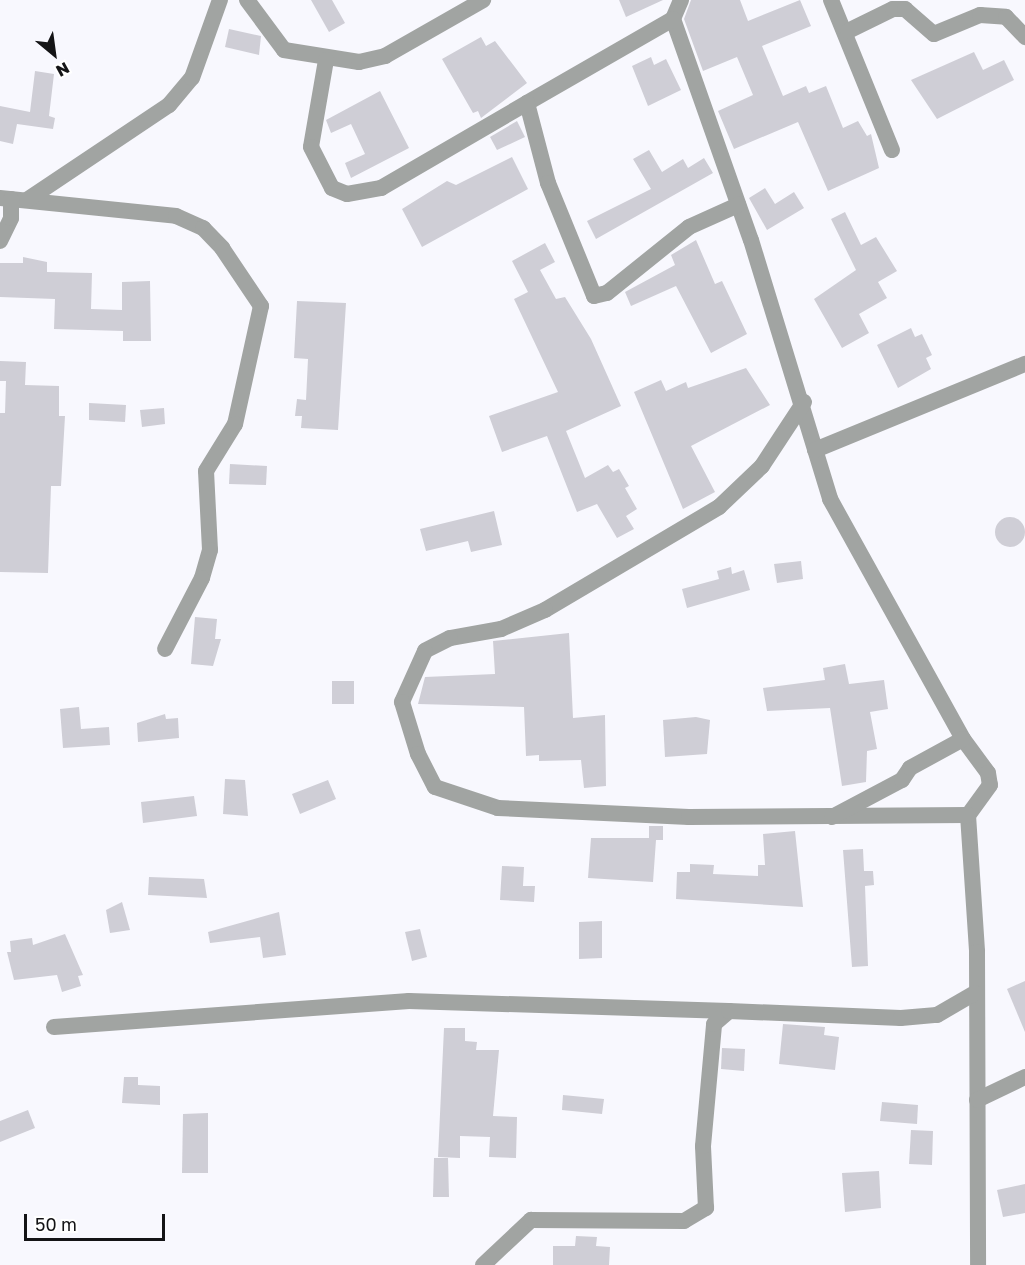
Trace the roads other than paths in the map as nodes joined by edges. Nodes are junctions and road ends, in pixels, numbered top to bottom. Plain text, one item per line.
1 (220, 0) edge
2 (247, 0) edge
3 (483, 0) edge
4 (681, 0) edge
5 (831, 0) edge
6 (673, 19) junction
7 (848, 32) junction
8 (1025, 37) edge
9 (326, 60) junction
10 (527, 103) junction
11 (892, 150) dead end
12 (13, 199) edge
13 (738, 204) junction
14 (0, 241) edge
15 (1025, 364) edge
16 (804, 402) junction
17 (815, 450) junction
18 (165, 649) dead end
19 (963, 739) junction
20 (968, 815) junction
21 (832, 817) junction
22 (975, 993) junction
23 (729, 1011) junction
24 (54, 1027) dead end
25 (1025, 1077) edge
26 (977, 1100) junction
27 (483, 1265) edge
28 (978, 1265) edge

1 - 12 street
2 - 9 street
3 - 9 street
4 - 6 street
5 - 7 street
6 - 10 street
6 - 13 street
7 - 8 street
7 - 11 street
9 - 10 street
10 - 13 street
12 - 14 street
12 - 18 street
13 - 16 street
15 - 17 street
16 - 17 street
16 - 21 street
17 - 19 street
19 - 20 street
19 - 21 street
20 - 21 street
20 - 22 street
22 - 23 street
22 - 26 street
23 - 24 street
23 - 27 street
25 - 26 street
26 - 28 street

